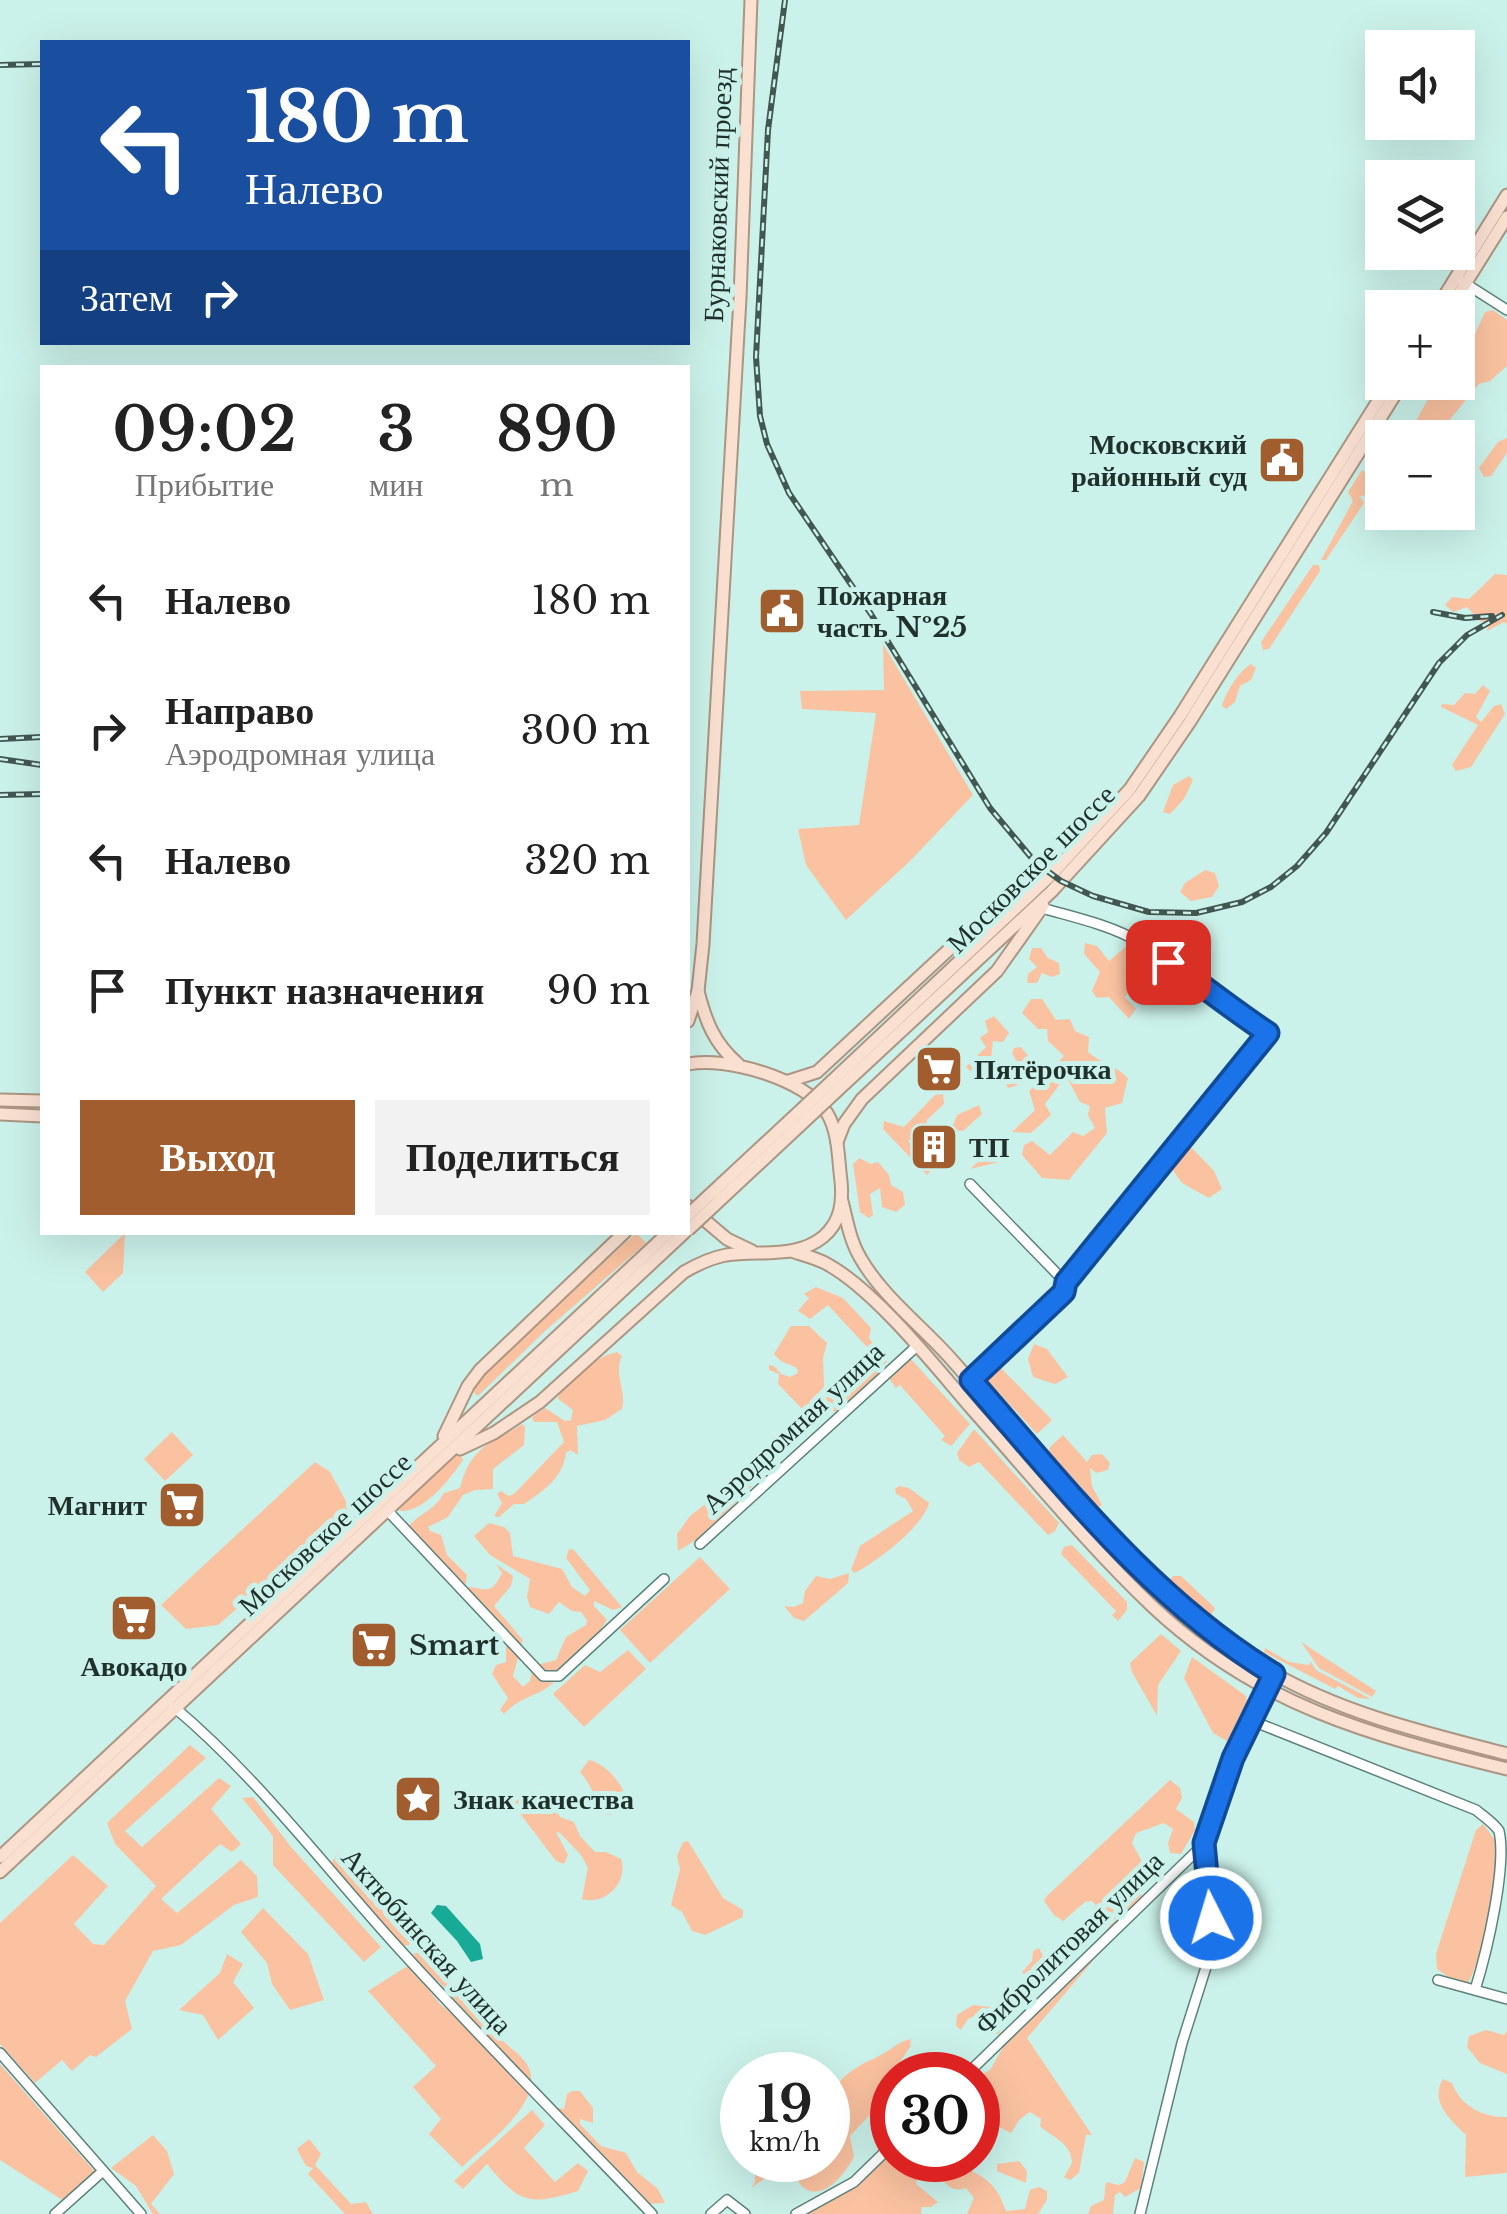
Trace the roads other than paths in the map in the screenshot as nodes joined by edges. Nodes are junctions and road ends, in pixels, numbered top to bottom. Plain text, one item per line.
1 (751, 0) edge
2 (1507, 196) edge
3 (1507, 217) edge
4 (1461, 280) junction
5 (1452, 290) edge
6 (1457, 290) edge
7 (1507, 310) edge
8 (1379, 400) edge
9 (1392, 400) edge
10 (1048, 887) junction
11 (1042, 908) junction
12 (698, 992) junction
13 (690, 1016) edge
14 (690, 1064) edge
15 (741, 1067) junction
16 (786, 1082) junction
17 (835, 1085) junction
18 (0, 1100) edge
19 (40, 1101) edge
20 (0, 1114) edge
21 (40, 1116) edge
22 (837, 1142) junction
23 (970, 1184) dead end
24 (842, 1201) junction
25 (690, 1208) edge
26 (690, 1213) edge
27 (690, 1227) edge
28 (622, 1235) edge
29 (666, 1235) edge
30 (680, 1235) edge
31 (791, 1251) junction
32 (655, 1252) junction
33 (756, 1253) junction
34 (1066, 1282) junction
35 (916, 1346) junction
36 (971, 1380) junction
37 (432, 1462) junction
38 (387, 1510) junction
39 (700, 1544) dead end
40 (664, 1578) dead end
41 (1274, 1674) junction
42 (1266, 1690) junction
43 (171, 1704) junction
44 (1250, 1720) junction
45 (1507, 1754) edge
46 (1507, 1769) edge
47 (1204, 1843) junction
48 (0, 1857) edge
49 (0, 1872) edge
50 (1505, 1884) edge
51 (1438, 1980) dead end
52 (1476, 1990) junction
53 (1507, 1999) edge
54 (990, 2052) edge
55 (0, 2053) edge
56 (870, 2166) edge
57 (104, 2171) junction
58 (55, 2214) edge
59 (142, 2214) edge
60 (652, 2214) edge
61 (711, 2214) edge
62 (745, 2214) edge
63 (796, 2214) edge
64 (1140, 2214) edge

1 - 12 main road, Бурнаковский проезд
2 - 4 main road
3 - 4 main road
4 - 5 main road
4 - 6 main road
4 - 7 street
8 - 10 main road, Московское шоссе
9 - 10 main road, Московское шоссе
10 - 11 main road
10 - 16 main road
10 - 17 main road, Московское шоссе
11 - 22 main road
11 - 34 street
12 - 13 main road
12 - 15 main road
14 - 15 main road
15 - 16 main road
16 - 22 main road
17 - 26 main road, Московское шоссе, bridge
17 - 27 main road, Московское шоссе, bridge
18 - 19 main road
20 - 21 main road
22 - 24 main road
23 - 34 street
24 - 31 main road
24 - 36 main road
25 - 33 main road
28 - 37 main road
29 - 32 main road, Московское шоссе
30 - 32 main road, Московское шоссе
31 - 33 main road
31 - 35 main road
32 - 37 main road, Московское шоссе
33 - 37 main road
34 - 36 street
35 - 39 street, Аэродромная улица
35 - 42 main road
36 - 41 main road
37 - 38 main road, Московское шоссе
37 - 43 main road, Московское шоссе
38 - 40 street
38 - 43 main road, Московское шоссе
41 - 42 street
41 - 45 main road
42 - 44 street
42 - 46 main road
43 - 48 main road, Московское шоссе
43 - 49 main road, Московское шоссе
43 - 60 street, Актюбинская улица
44 - 47 street
44 - 50 street
47 - 54 street, Фибролитовая улица
47 - 64 street
50 - 52 street
51 - 52 street
52 - 53 street
55 - 57 street
56 - 63 street
57 - 58 street
57 - 59 street
61 - 62 street

